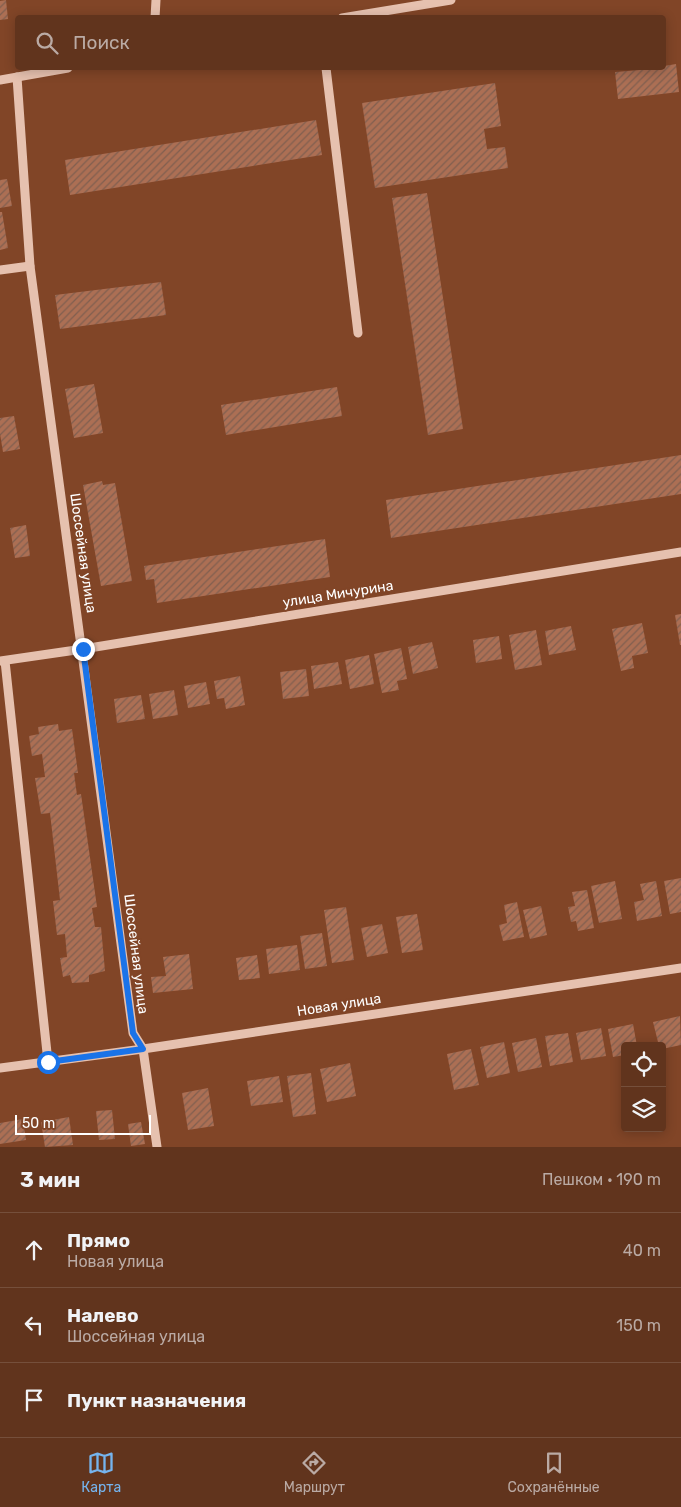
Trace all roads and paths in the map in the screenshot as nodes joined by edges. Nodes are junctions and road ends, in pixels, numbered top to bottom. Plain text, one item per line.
1 (156, 0) edge
2 (451, 0) edge
3 (155, 15) edge
4 (360, 15) edge
5 (57, 70) edge
6 (326, 70) edge
7 (17, 77) junction
8 (0, 80) edge
9 (30, 266) junction
10 (0, 270) edge
11 (358, 333) dead end
12 (681, 552) edge
13 (83, 649) junction
14 (2, 661) edge
15 (681, 968) edge
16 (143, 1049) junction
17 (48, 1062) junction
18 (0, 1068) edge
19 (157, 1147) edge

1 - 3 street
2 - 4 street
5 - 7 street
6 - 11 street
7 - 8 street
7 - 9 street, Шоссейная улица
9 - 10 street
9 - 13 street, Шоссейная улица
12 - 13 street, улица Мичурина
13 - 14 street, улица Мичурина
13 - 16 street, Шоссейная улица
14 - 17 street
15 - 16 street, Новая улица
16 - 17 street, Новая улица
16 - 19 street, Шоссейная улица
17 - 18 street, Новая улица

